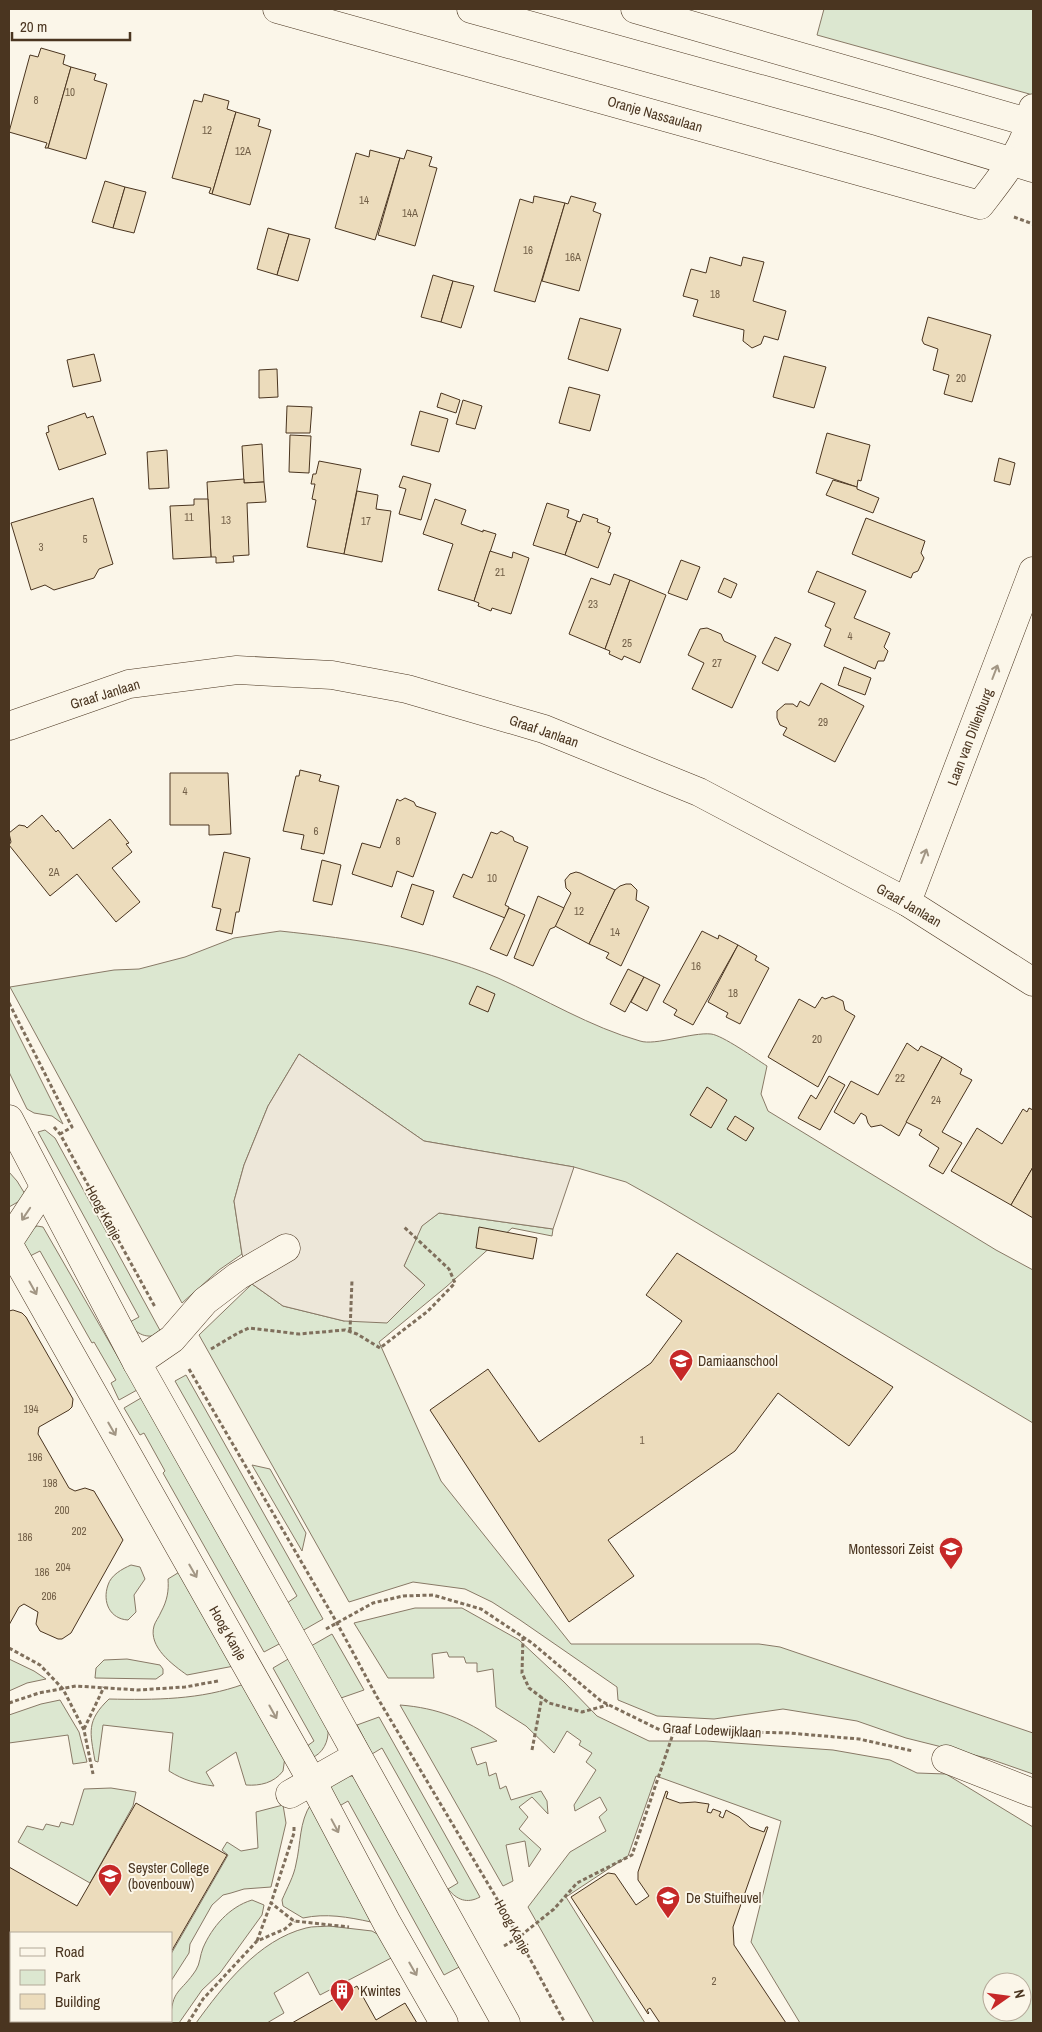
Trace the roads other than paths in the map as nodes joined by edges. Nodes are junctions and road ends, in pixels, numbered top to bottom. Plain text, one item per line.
1 (277, 9) edge
2 (471, 9) edge
3 (635, 9) edge
4 (1032, 116) edge
5 (1024, 165) edge
6 (1033, 571) edge
7 (9, 726) edge
8 (907, 902) junction
9 (1033, 982) edge
10 (10, 1124) edge
11 (44, 1188) junction
12 (9, 1241) edge
13 (9, 1245) edge
14 (286, 1248) dead end
15 (137, 1363) junction
16 (357, 1756) junction
17 (946, 1759) road end
18 (301, 1789) junction
19 (1033, 1793) edge
20 (444, 2023) edge
21 (506, 2023) edge

1 - 5 street, Oranje Nassaulaan
2 - 5 street
3 - 4 street
4 - 5 street
8 -> 6 street, Laan van Dillenburg
7 - 8 street, Graaf Janlaan
8 - 9 street, Graaf Janlaan
10 - 11 street
11 -> 12 street
11 - 15 street
13 -> 18 street, Hoog Kanje
14 - 15 street
15 - 16 street
16 - 18 street
16 - 21 street
17 - 19 street
18 -> 20 street, Hoog Kanje

